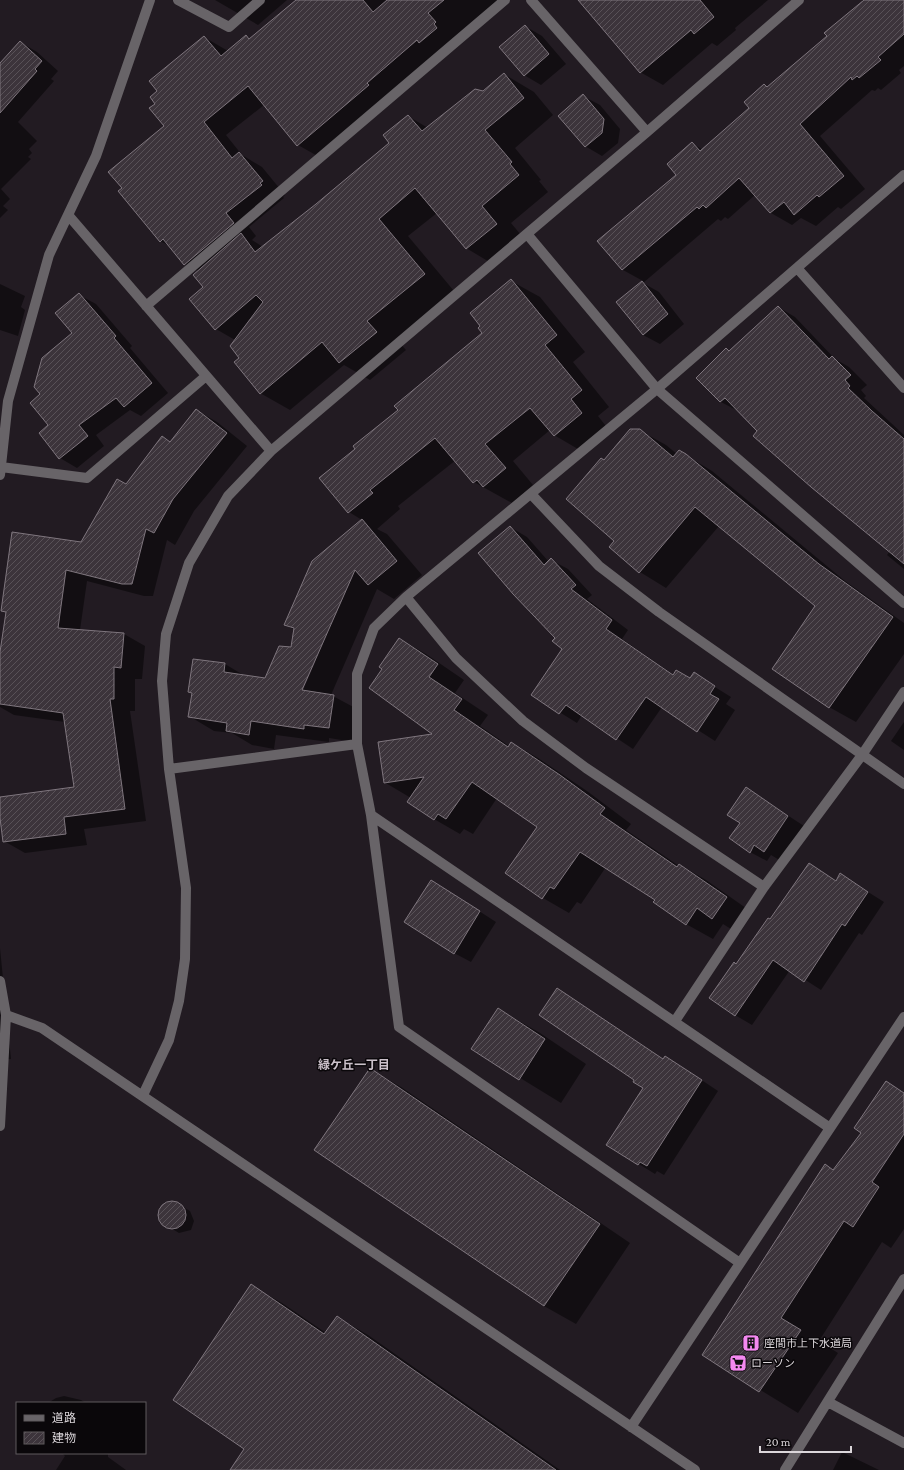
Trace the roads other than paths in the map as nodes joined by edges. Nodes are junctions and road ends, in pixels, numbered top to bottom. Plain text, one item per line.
1 (150, 0) edge
2 (178, 0) edge
3 (260, 0) edge
4 (505, 0) edge
5 (531, 0) edge
6 (799, 0) edge
7 (647, 132) junction
8 (904, 175) edge
9 (69, 216) junction
10 (527, 234) junction
11 (797, 268) junction
12 (146, 306) junction
13 (206, 376) junction
14 (904, 388) edge
15 (657, 389) junction
16 (271, 451) junction
17 (1, 471) edge
18 (531, 494) junction
19 (406, 597) junction
20 (904, 603) edge
21 (904, 692) edge
22 (357, 744) junction
23 (862, 755) junction
24 (169, 769) junction
25 (904, 784) edge
26 (371, 815) junction
27 (764, 887) junction
28 (0, 981) edge
29 (6, 1015) junction
30 (904, 1017) edge
31 (675, 1021) junction
32 (143, 1095) junction
33 (0, 1126) edge
34 (830, 1128) junction
35 (740, 1263) junction
36 (903, 1283) edge
37 (828, 1402) junction
38 (631, 1427) junction
39 (904, 1443) edge
40 (695, 1470) edge
41 (785, 1470) edge

1 - 9 street
2 - 3 street
4 - 12 street
5 - 7 street
6 - 7 street
7 - 10 street
8 - 11 street
9 - 12 street
9 - 17 street
10 - 15 street
10 - 16 street
11 - 14 street
11 - 15 street
12 - 13 street
13 - 16 street
13 - 17 street
15 - 18 street
15 - 20 street
16 - 24 street
18 - 19 street
18 - 23 street
19 - 22 street
19 - 27 street
21 - 23 street
22 - 24 street
22 - 26 street
23 - 25 street
23 - 27 street
24 - 32 street
26 - 31 street
26 - 35 street
27 - 31 street
28 - 29 street
29 - 32 street
29 - 33 street
30 - 34 street
31 - 34 street
32 - 38 street
34 - 35 street
35 - 38 street
36 - 37 street
37 - 39 street
37 - 41 street
38 - 40 street

